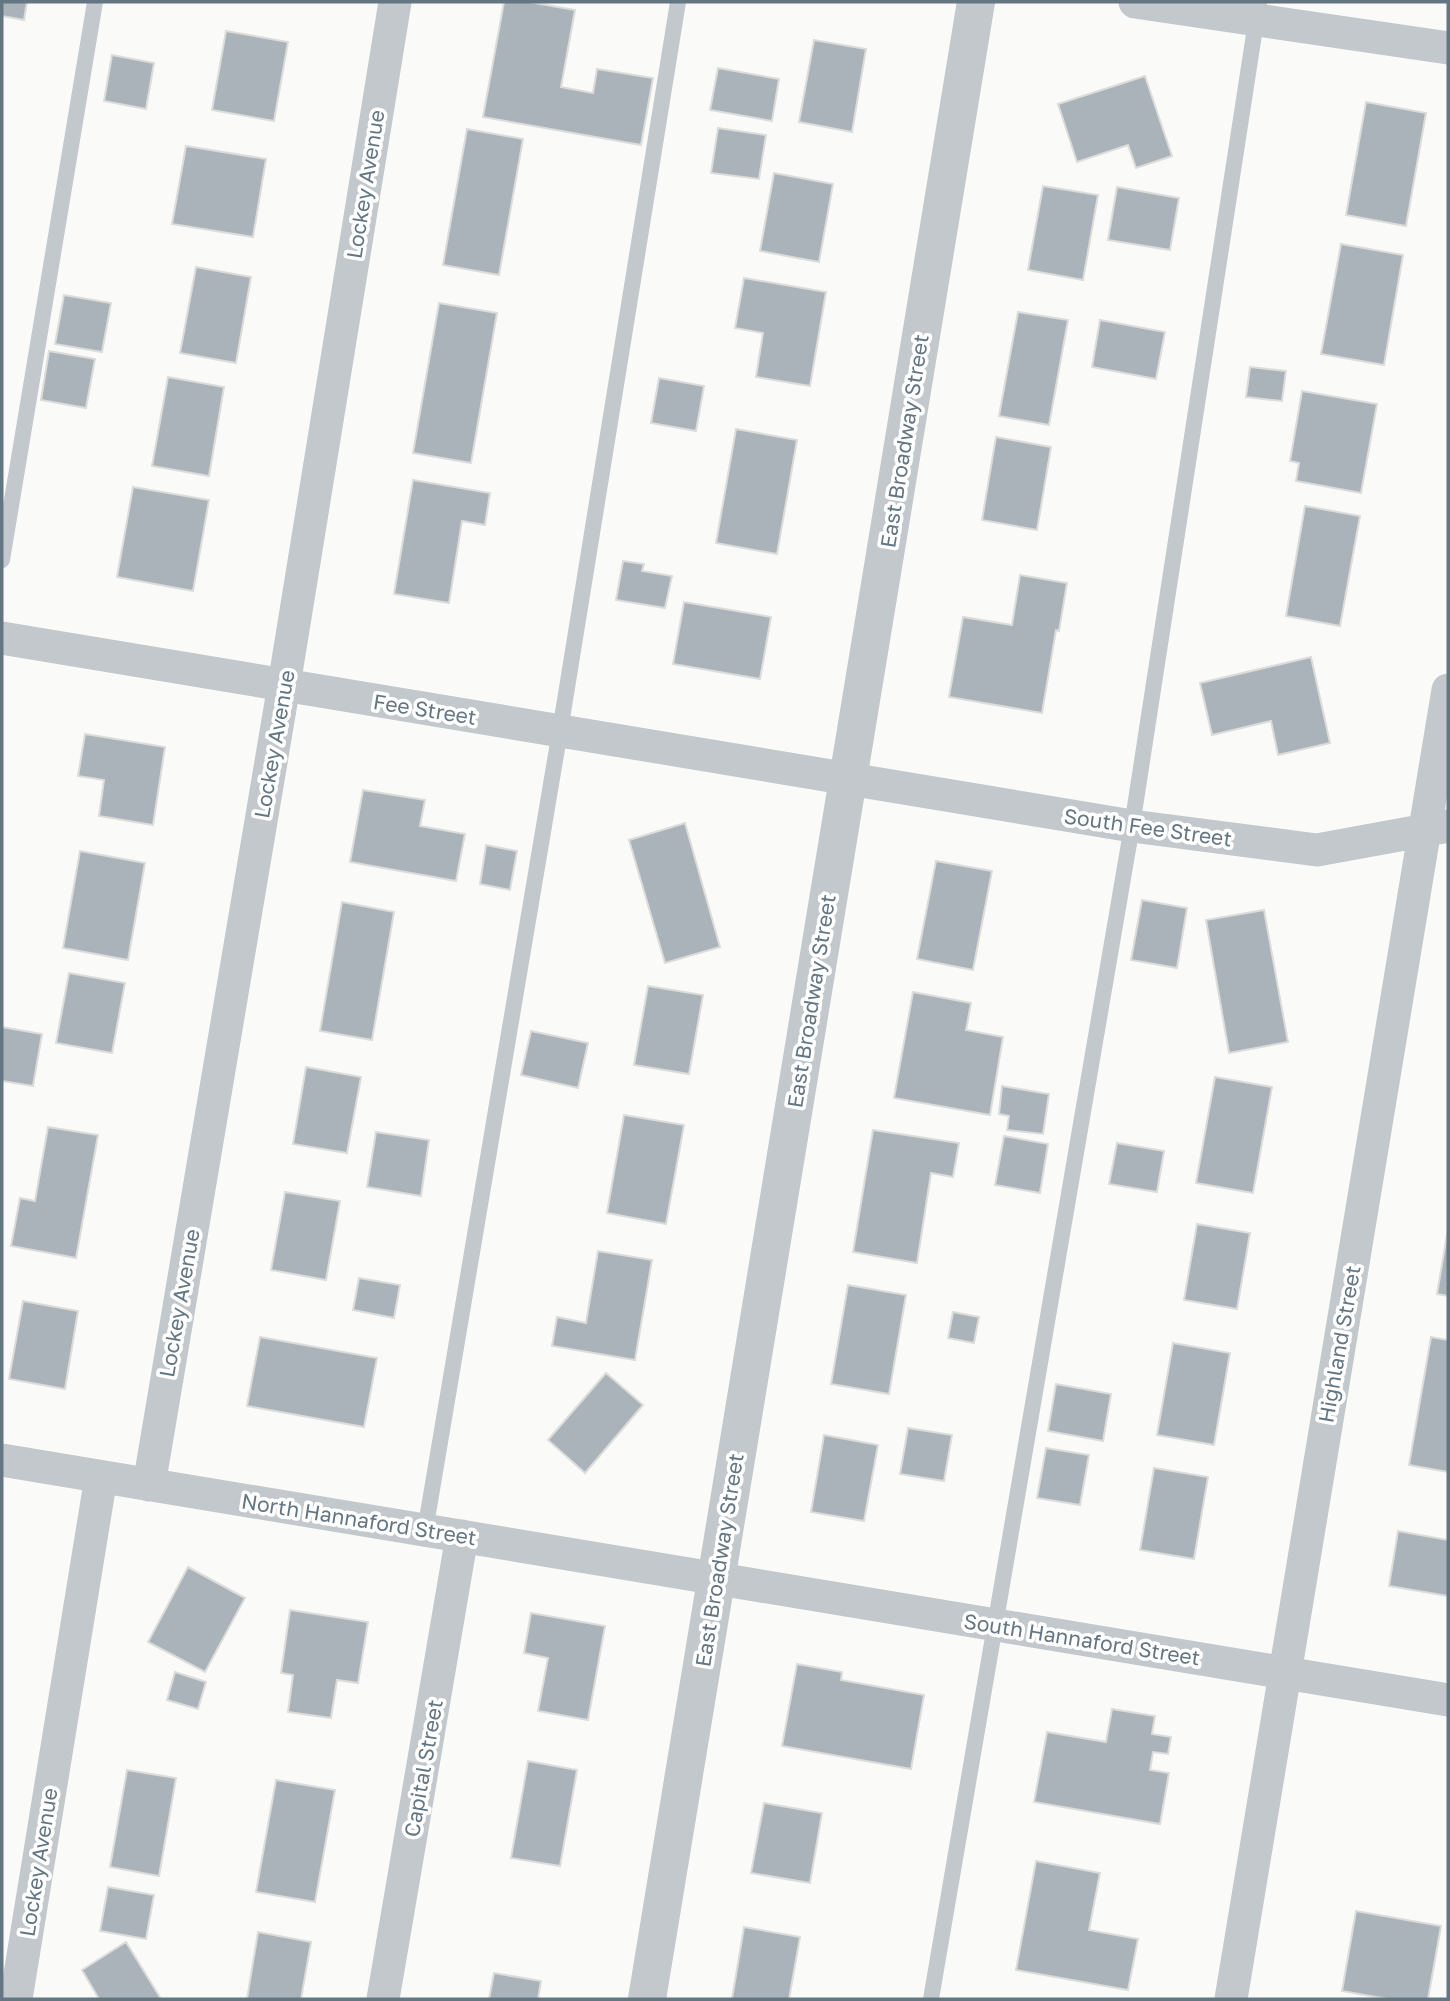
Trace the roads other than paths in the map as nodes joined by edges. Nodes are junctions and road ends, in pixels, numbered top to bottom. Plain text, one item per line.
1 (95, 2) edge
2 (395, 2) edge
3 (678, 2) edge
4 (976, 2) edge
5 (1135, 2) edge
6 (1257, 11) edge
7 (1448, 48) edge
8 (2, 560) edge
9 (2, 638) edge
10 (284, 685) junction
11 (1448, 690) edge
12 (560, 731) junction
13 (848, 779) junction
14 (1132, 826) junction
15 (1437, 829) edge
16 (2, 1461) edge
17 (101, 1477) junction
18 (149, 1485) junction
19 (425, 1531) junction
20 (462, 1536) junction
21 (716, 1578) junction
22 (995, 1624) junction
23 (1284, 1672) junction
24 (1448, 1700) edge
25 (16, 1999) edge
26 (383, 1999) edge
27 (647, 1999) edge
28 (931, 1999) edge
29 (1231, 1999) edge

1 - 8 lane
2 - 10 street, Lockey Avenue
3 - 12 lane
4 - 13 street, East Broadway Street
5 - 6 street
6 - 7 street
6 - 14 lane
9 - 10 street, Fee Street
10 - 12 street, Fee Street
10 - 18 street, Lockey Avenue
11 - 15 street, Highland Street
12 - 13 street, Fee Street
12 - 19 lane
13 - 14 street, South Fee Street
13 - 21 street, East Broadway Street
14 - 15 street, South Fee Street
14 - 22 lane
15 - 23 street, Highland Street
16 - 17 street, North Hannaford Street
17 - 18 street, North Hannaford Street
17 - 25 street, Lockey Avenue
18 - 19 street, North Hannaford Street
19 - 20 street, North Hannaford Street
20 - 21 street, North Hannaford Street
20 - 26 street, Capital Street
21 - 22 street, South Hannaford Street
21 - 27 street, East Broadway Street
22 - 23 street, South Hannaford Street
22 - 28 lane
23 - 24 street, South Hannaford Street
23 - 29 street, Highland Street

